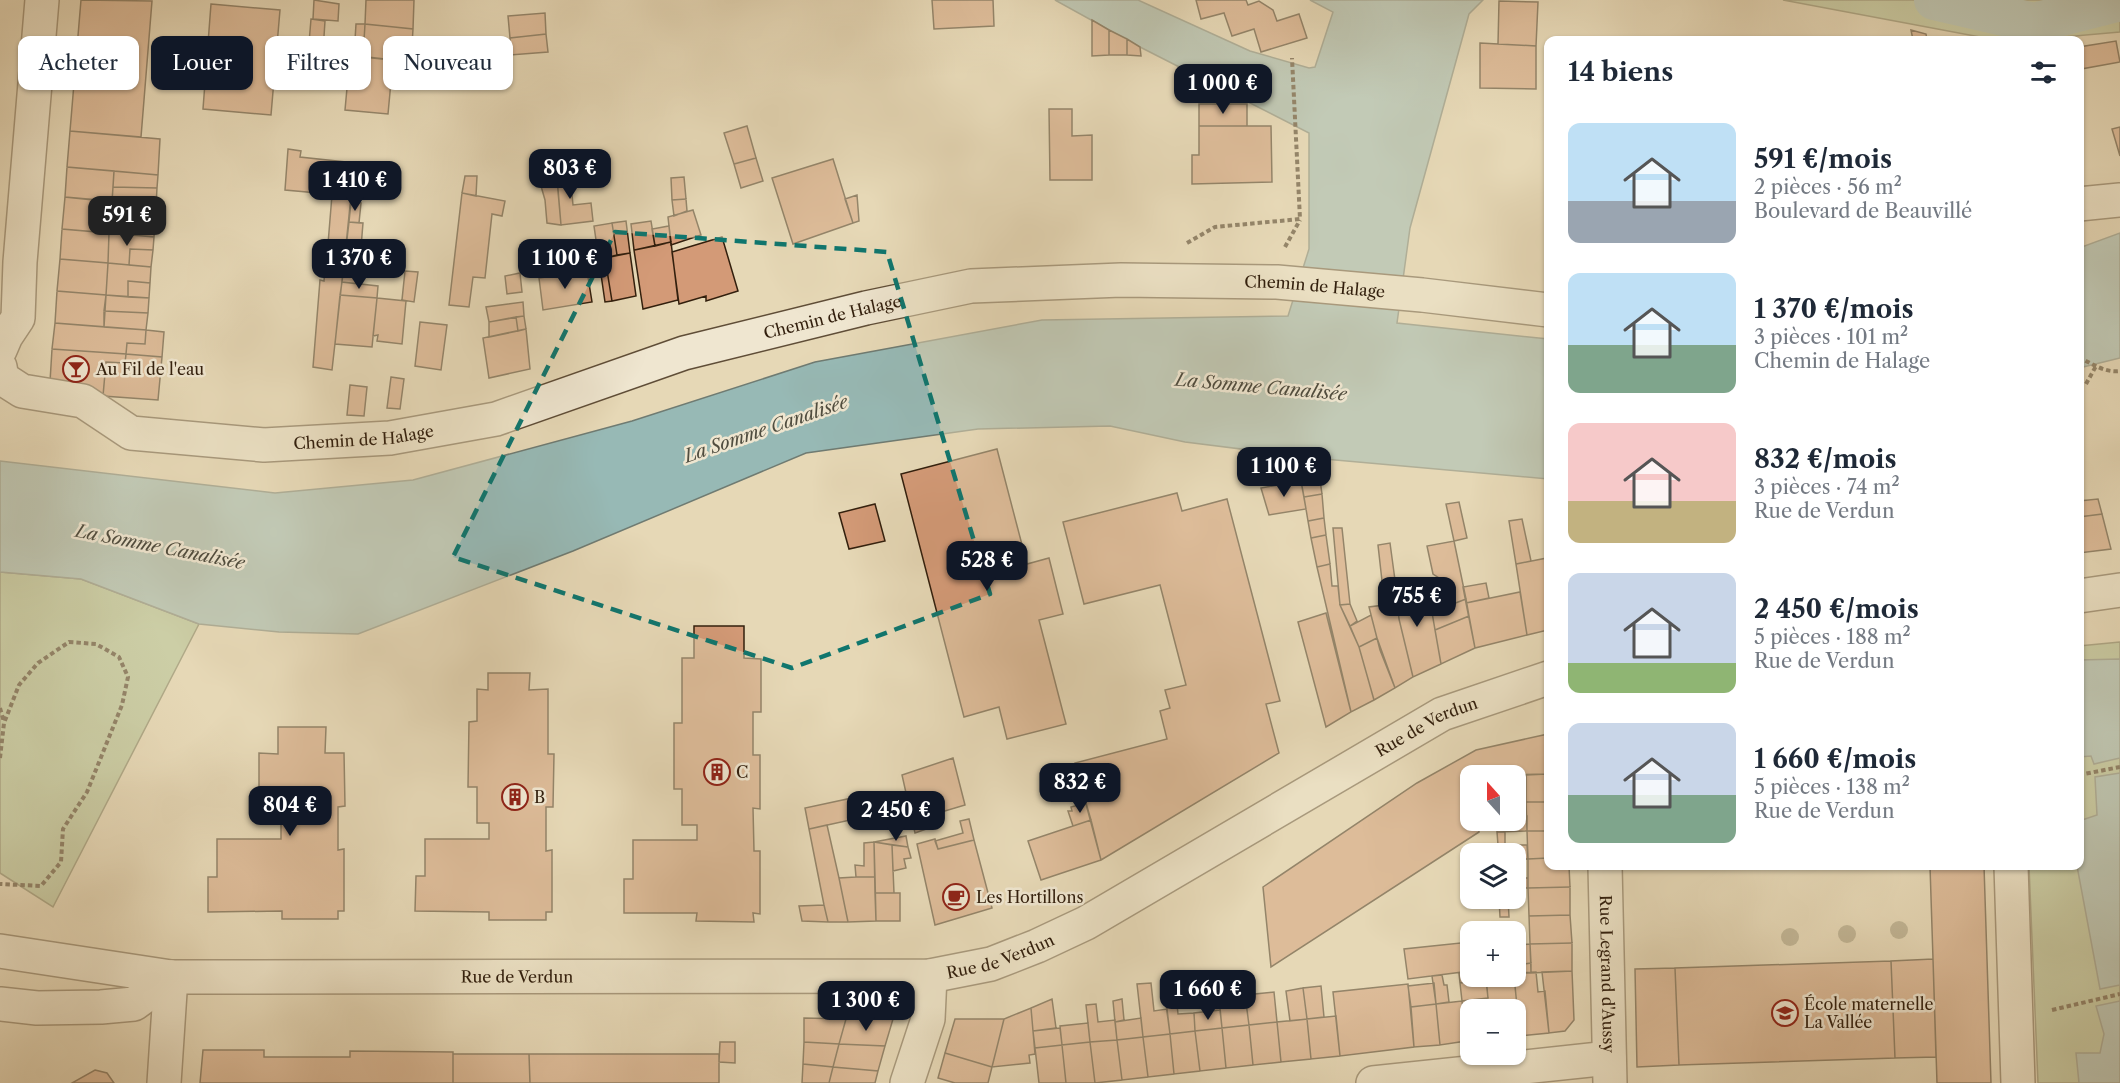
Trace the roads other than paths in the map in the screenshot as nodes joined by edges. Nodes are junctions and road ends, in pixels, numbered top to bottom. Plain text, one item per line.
1 (42, 0) edge
2 (2120, 200) edge
3 (2084, 204) edge
4 (10, 267) edge
5 (1544, 310) edge
6 (0, 350) edge
7 (0, 367) edge
8 (2120, 590) edge
9 (2084, 595) edge
10 (1544, 679) edge
11 (1605, 870) edge
12 (2011, 870) edge
13 (0, 951) edge
14 (930, 976) junction
15 (171, 977) junction
16 (0, 1004) edge
17 (1609, 1070) edge
18 (164, 1083) edge
19 (907, 1083) edge
20 (1373, 1083) edge
21 (2018, 1083) edge

1 - 4 street
2 - 3 street
4 - 6 street
5 - 7 street, Chemin de Halage
8 - 9 street
10 - 14 street, Rue de Verdun
11 - 17 street, Rue Legrand d'Aussy
12 - 21 street
13 - 15 street, Rue de Verdun
14 - 15 street, Rue de Verdun
14 - 19 street
15 - 16 street
15 - 18 street
17 - 20 street

